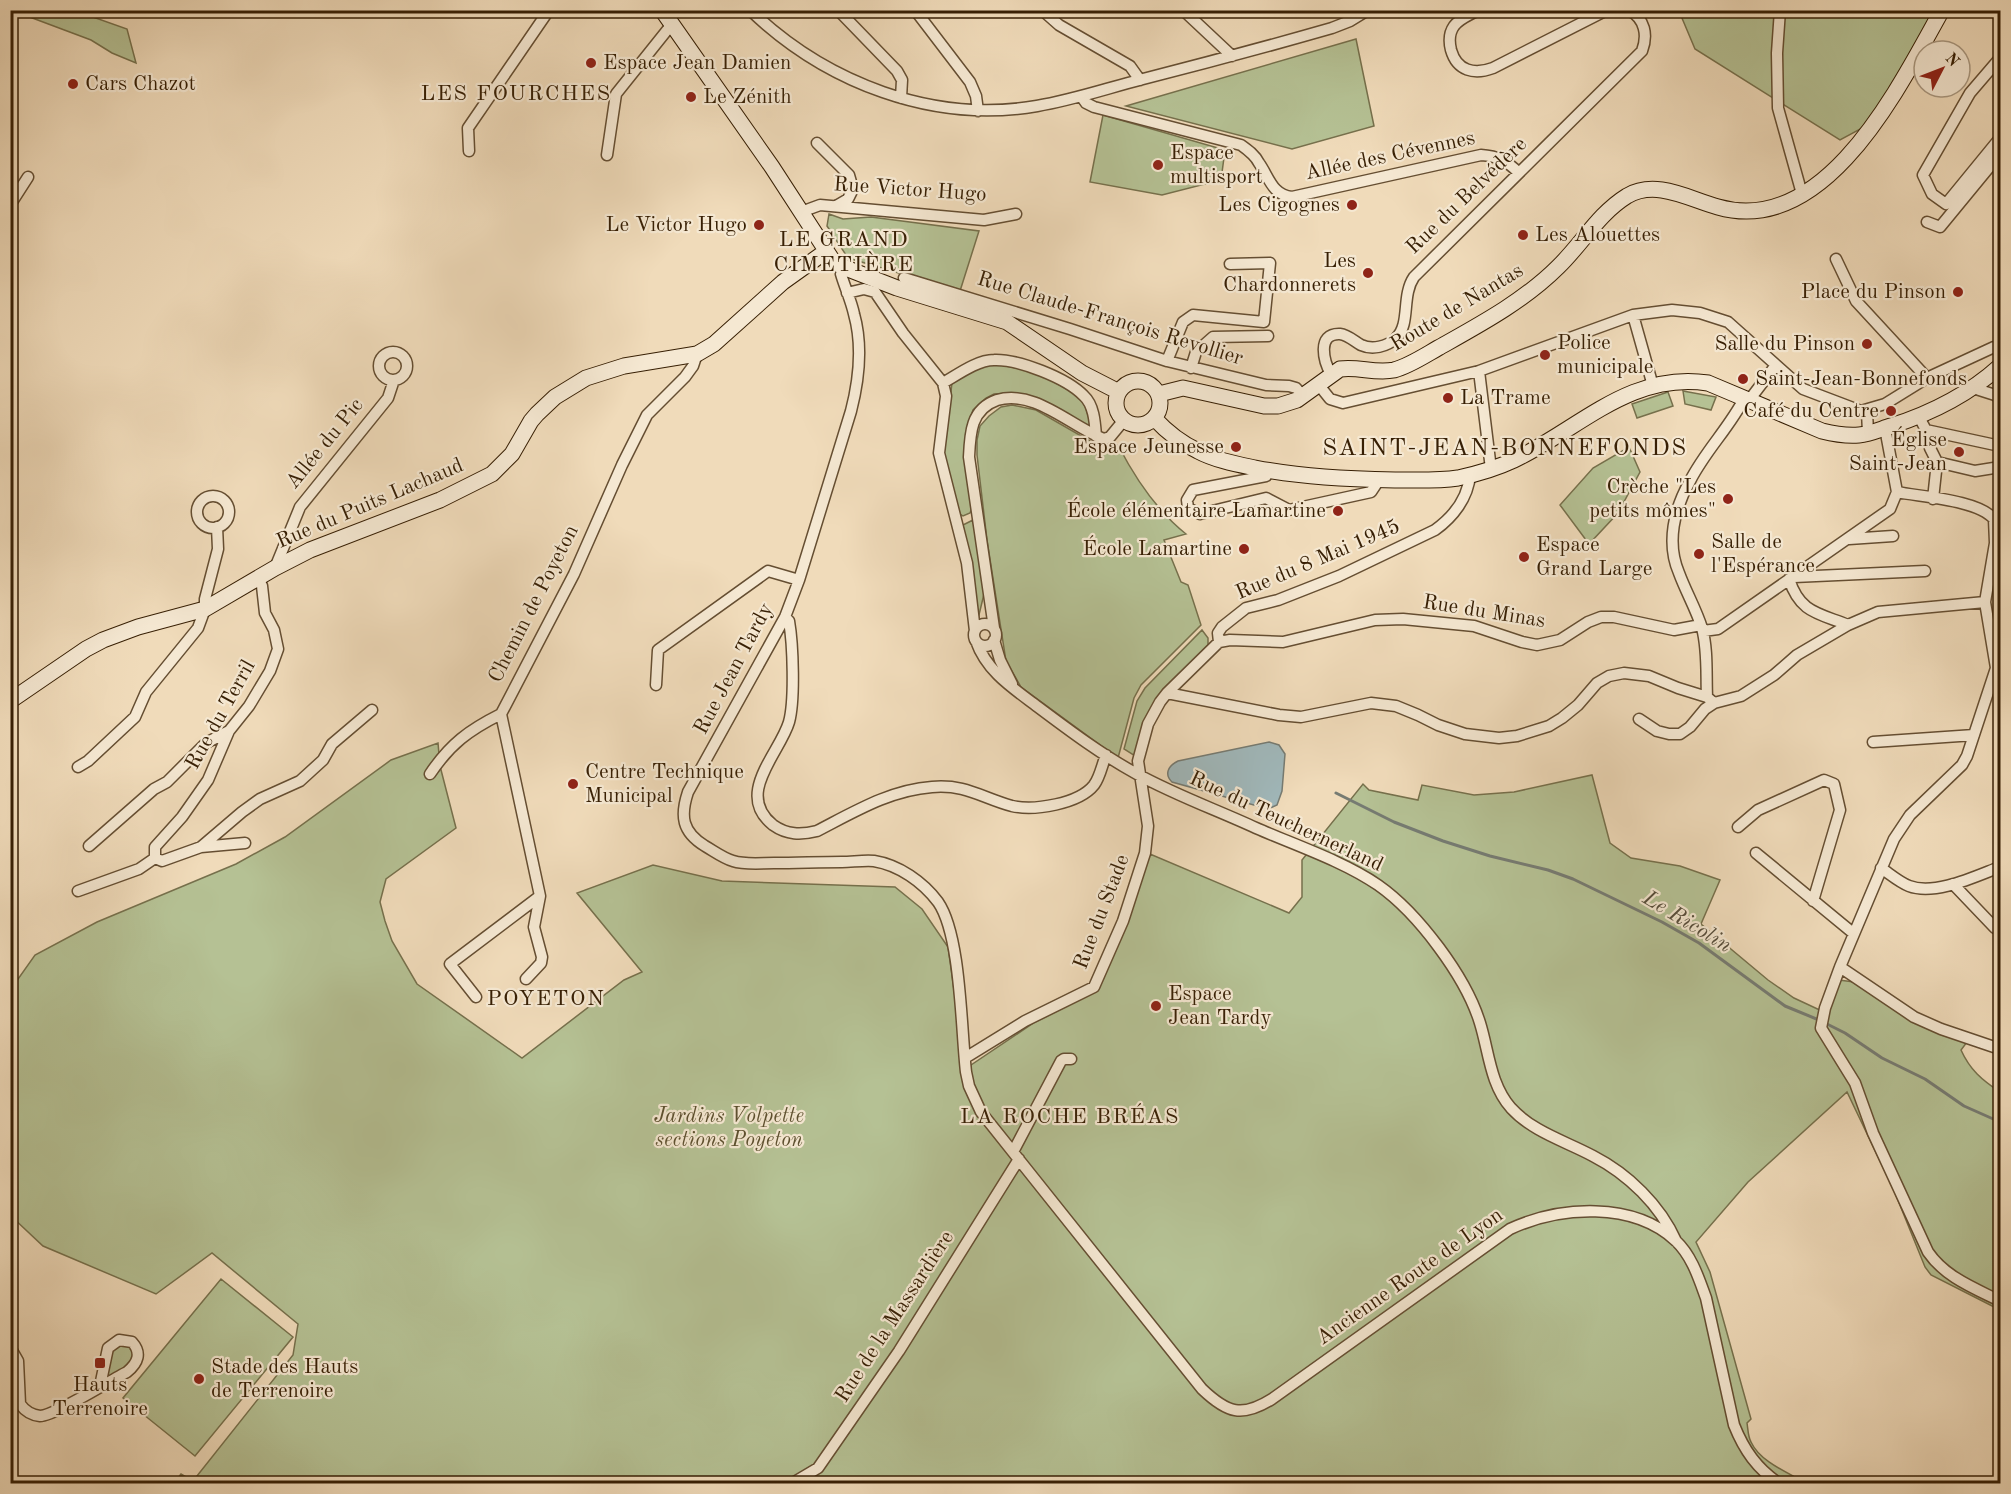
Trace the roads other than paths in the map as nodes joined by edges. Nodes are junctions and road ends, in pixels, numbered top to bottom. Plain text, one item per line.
1 (549, 10) edge
2 (662, 10) edge
3 (750, 10) edge
4 (838, 10) edge
5 (915, 10) edge
6 (1042, 10) edge
7 (1183, 10) edge
8 (1368, 10) edge
9 (1478, 10) edge
10 (1607, 10) edge
11 (1629, 10) edge
12 (1780, 10) edge
13 (1942, 10) edge
14 (672, 24) junction
15 (1232, 56) junction
16 (2001, 58) edge
17 (1140, 80) junction
18 (1081, 96) junction
19 (901, 98) junction
20 (978, 111) junction
21 (2001, 138) edge
22 (818, 143) dead end
23 (469, 151) dead end
24 (2001, 154) edge
25 (607, 155) dead end
26 (1519, 173) junction
27 (28, 177) dead end
28 (1802, 194) junction
29 (10, 205) edge
30 (836, 206) junction
31 (801, 212) junction
32 (1016, 214) dead end
33 (1927, 222) dead end
34 (825, 252) junction
35 (1836, 259) dead end
36 (1230, 264) dead end
37 (843, 267) junction
38 (904, 278) dead end
39 (847, 293) junction
40 (1633, 315) junction
41 (1268, 336) dead end
42 (2001, 348) edge
43 (696, 354) junction
44 (1167, 361) junction
45 (1776, 365) junction
46 (2001, 366) edge
47 (1191, 368) junction
48 (1479, 371) junction
49 (1331, 374) junction
50 (1927, 378) junction
51 (394, 380) dead end
52 (943, 383) junction
53 (1318, 384) junction
54 (1653, 386) junction
55 (1973, 388) junction
56 (1119, 392) junction
57 (1159, 394) junction
58 (1303, 396) junction
59 (1747, 398) junction
60 (2001, 399) edge
61 (1867, 411) junction
62 (1155, 419) junction
63 (1124, 420) junction
64 (1922, 423) junction
65 (1885, 428) junction
66 (1868, 433) junction
67 (1096, 436) junction
68 (2001, 446) edge
69 (1937, 462) junction
70 (2001, 467) edge
71 (1266, 470) junction
72 (1491, 470) junction
73 (1460, 475) junction
74 (1379, 480) junction
75 (1897, 492) junction
76 (1933, 499) junction
77 (218, 527) dead end
78 (1893, 536) dead end
79 (1847, 539) junction
80 (1998, 541) edge
81 (275, 568) junction
82 (1925, 571) dead end
83 (258, 578) junction
84 (1791, 578) junction
85 (799, 580) junction
86 (989, 601) junction
87 (1985, 602) junction
88 (205, 609) junction
89 (785, 617) junction
90 (1848, 625) junction
91 (994, 628) junction
92 (1702, 628) junction
93 (977, 632) junction
94 (994, 640) junction
95 (1219, 642) junction
96 (1998, 669) edge
97 (656, 685) dead end
98 (1014, 689) junction
99 (1167, 693) junction
100 (11, 698) edge
101 (1711, 700) junction
102 (372, 710) dead end
103 (501, 714) junction
104 (1639, 719) dead end
105 (229, 731) junction
106 (1974, 735) junction
107 (1874, 742) dead end
108 (1106, 755) junction
109 (78, 767) dead end
110 (430, 774) dead end
111 (1139, 776) junction
112 (1738, 827) dead end
113 (245, 843) dead end
114 (89, 846) dead end
115 (201, 847) junction
116 (1756, 853) dead end
117 (155, 858) junction
118 (2001, 867) edge
119 (1881, 868) junction
120 (1953, 884) junction
121 (78, 891) dead end
122 (540, 896) junction
123 (1813, 901) junction
124 (1995, 928) dead end
125 (1853, 933) junction
126 (1840, 967) junction
127 (526, 979) dead end
128 (476, 997) dead end
129 (2001, 1049) edge
130 (964, 1058) junction
131 (1071, 1059) dead end
132 (1016, 1156) junction
133 (1676, 1241) junction
134 (2001, 1301) edge
135 (10, 1347) edge
136 (100, 1386) junction
137 (791, 1484) edge
138 (1780, 1484) edge

1 - 23 street
2 - 14 street
3 - 19 street
4 - 19 street
5 - 20 street
6 - 17 street
7 - 15 street
8 - 15 street
9 - 10 street
11 - 26 street, Rue du Belvédère
12 - 28 street
13 - 28 street, Route de Nantas
14 - 25 street
14 - 31 street
15 - 17 street
16 - 21 street
17 - 18 street
18 - 20 street
18 - 26 street, Allée des Cévennes
19 - 20 street
22 - 30 street
24 - 33 street
26 - 49 street, Rue du Belvédère
27 - 29 street
28 - 49 street, Route de Nantas
30 - 31 street, Rue Victor Hugo
30 - 32 street, Rue Victor Hugo
31 - 34 street
34 - 37 street
34 - 43 street
35 - 50 street
36 - 44 street
37 - 39 street, Rue Jean Tardy
37 - 56 street
38 - 44 street, Rue Claude-François Revollier
39 - 52 street
39 - 85 street, Rue Jean Tardy
40 - 45 street
40 - 48 street
40 - 54 street
41 - 47 street
42 - 50 street
43 - 81 street, Rue du Puits Lachaud
43 - 103 street, Chemin de Poyeton
44 - 47 street, Rue Claude-François Revollier
45 - 59 street
45 - 61 street
46 - 55 street
47 - 58 street, Rue Claude-François Revollier
48 - 53 street
48 - 72 street
49 - 53 street, Route de Nantas
50 - 61 street
51 - 81 street, Allée du Pic
52 - 67 street
52 - 93 street
53 - 58 street, Route de Nantas
54 - 59 street
54 - 72 street
55 - 60 street
55 - 64 street
56 - 57 street
56 - 63 street
57 - 58 street, Route de Nantas
57 - 62 street
59 - 66 street
59 - 92 street
61 - 66 street
62 - 63 street
62 - 71 street
63 - 67 street
64 - 65 street
64 - 68 street
64 - 69 street
65 - 66 street
65 - 75 street
67 - 86 street
69 - 70 street
69 - 76 street
71 - 74 street
71 - 74 street
72 - 73 street
73 - 74 street
73 - 95 street, Rue du 8 Mai 1945
75 - 76 street
75 - 79 street, Rue du Minas
76 - 80 street
77 - 88 street
78 - 79 street
79 - 84 street, Rue du Minas
80 - 87 street
81 - 83 street, Rue du Puits Lachaud
82 - 84 street
83 - 88 street, Rue du Puits Lachaud
83 - 105 street, Rue du Terril
84 - 90 street
84 - 92 street, Rue du Minas
85 - 89 street, Rue Jean Tardy
85 - 97 street
86 - 91 street
86 - 93 street
87 - 90 street
87 - 96 street
88 - 100 street, Rue du Puits Lachaud
88 - 109 street
89 - 108 street
89 - 130 street, Rue Jean Tardy
90 - 101 street
91 - 93 street
91 - 94 street, Rue du Teuchernerland
92 - 95 street, Rue du Minas
92 - 101 street
93 - 94 street
93 - 98 street, Rue du Teuchernerland
94 - 98 street, Rue du Teuchernerland
95 - 99 street, Rue du 8 Mai 1945
96 - 106 street
98 - 108 street, Rue du Teuchernerland
99 - 101 street
99 - 111 street, Rue du 8 Mai 1945
101 - 104 street
102 - 115 street
103 - 110 street
103 - 122 street, Chemin de Poyeton
105 - 114 street
105 - 117 street, Rue du Terril
106 - 107 street
106 - 119 street
108 - 111 street, Rue du Teuchernerland
111 - 130 street, Rue du Stade
111 - 133 street, Rue du Teuchernerland
112 - 123 street
113 - 115 street
115 - 117 street
116 - 123 street
117 - 121 street
118 - 120 street
119 - 120 street
119 - 125 street
120 - 124 street
122 - 127 street, Chemin de Poyeton
122 - 128 street
123 - 125 street
125 - 126 street
126 - 129 street
126 - 134 street
130 - 132 street, Rue Jean Tardy
131 - 132 street, Rue de la Massardière
132 - 133 street, Ancienne Route de Lyon
132 - 137 street, Rue de la Massardière
133 - 138 street, Ancienne Route de Lyon
135 - 136 street
136 - 136 street

